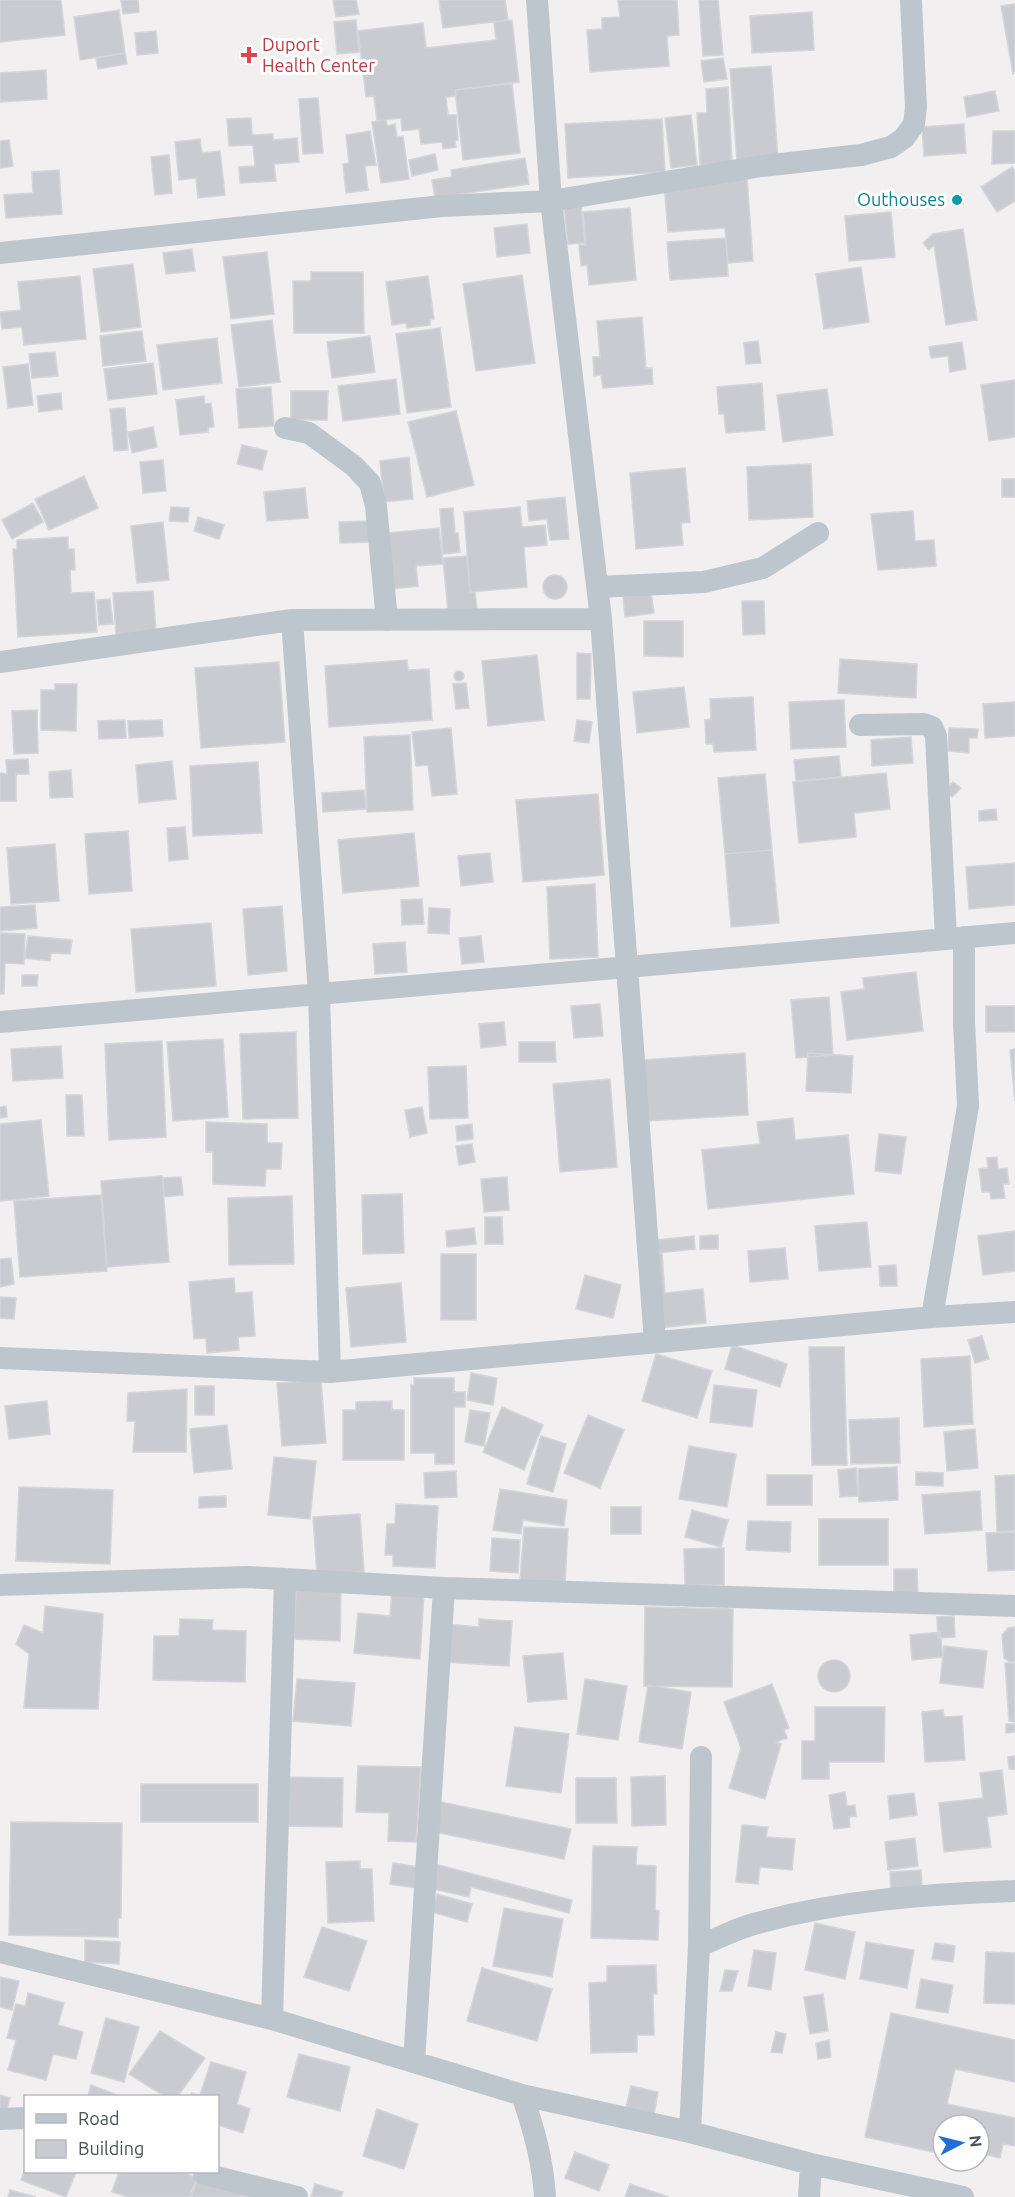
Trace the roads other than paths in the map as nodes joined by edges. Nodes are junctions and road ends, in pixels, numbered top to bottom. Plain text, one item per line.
1 (537, 0) edge
2 (911, 0) edge
3 (550, 201) junction
4 (0, 253) edge
5 (285, 428) dead end
6 (818, 533) dead end
7 (598, 587) junction
8 (601, 619) junction
9 (292, 620) junction
10 (387, 620) junction
11 (0, 662) edge
12 (860, 725) dead end
13 (1015, 933) edge
14 (955, 937) junction
15 (628, 968) junction
16 (319, 993) junction
17 (0, 1022) edge
18 (1015, 1312) edge
19 (932, 1317) junction
20 (655, 1342) junction
21 (0, 1358) edge
22 (330, 1372) junction
23 (285, 1579) junction
24 (0, 1585) edge
25 (444, 1588) junction
26 (1015, 1606) edge
27 (701, 1757) dead end
28 (1015, 1891) edge
29 (699, 1947) junction
30 (0, 1952) edge
31 (272, 2019) junction
32 (414, 2062) junction
33 (522, 2095) junction
34 (24, 2118) edge
35 (0, 2119) edge
36 (690, 2132) junction
37 (811, 2164) junction
38 (204, 2174) dead end
39 (297, 2197) edge
40 (545, 2197) edge
41 (809, 2197) edge
42 (963, 2197) edge

1 - 3 street
2 - 3 street
3 - 4 street
3 - 7 street
5 - 10 street
6 - 7 street
7 - 8 street
8 - 10 street
8 - 15 street
9 - 10 street
9 - 11 street
9 - 16 street
12 - 14 street
13 - 14 street
14 - 15 street
14 - 19 street
15 - 16 street
15 - 20 street
16 - 17 street
16 - 22 street
18 - 19 street
19 - 20 street
20 - 22 street
21 - 22 street
23 - 24 street
23 - 25 street
23 - 31 street
25 - 26 street
25 - 32 street
27 - 29 street
28 - 29 street
29 - 36 street
30 - 31 street
31 - 32 street
32 - 33 street
33 - 36 street
33 - 40 street
34 - 35 street
36 - 37 street
37 - 41 street
37 - 42 street
38 - 39 street

